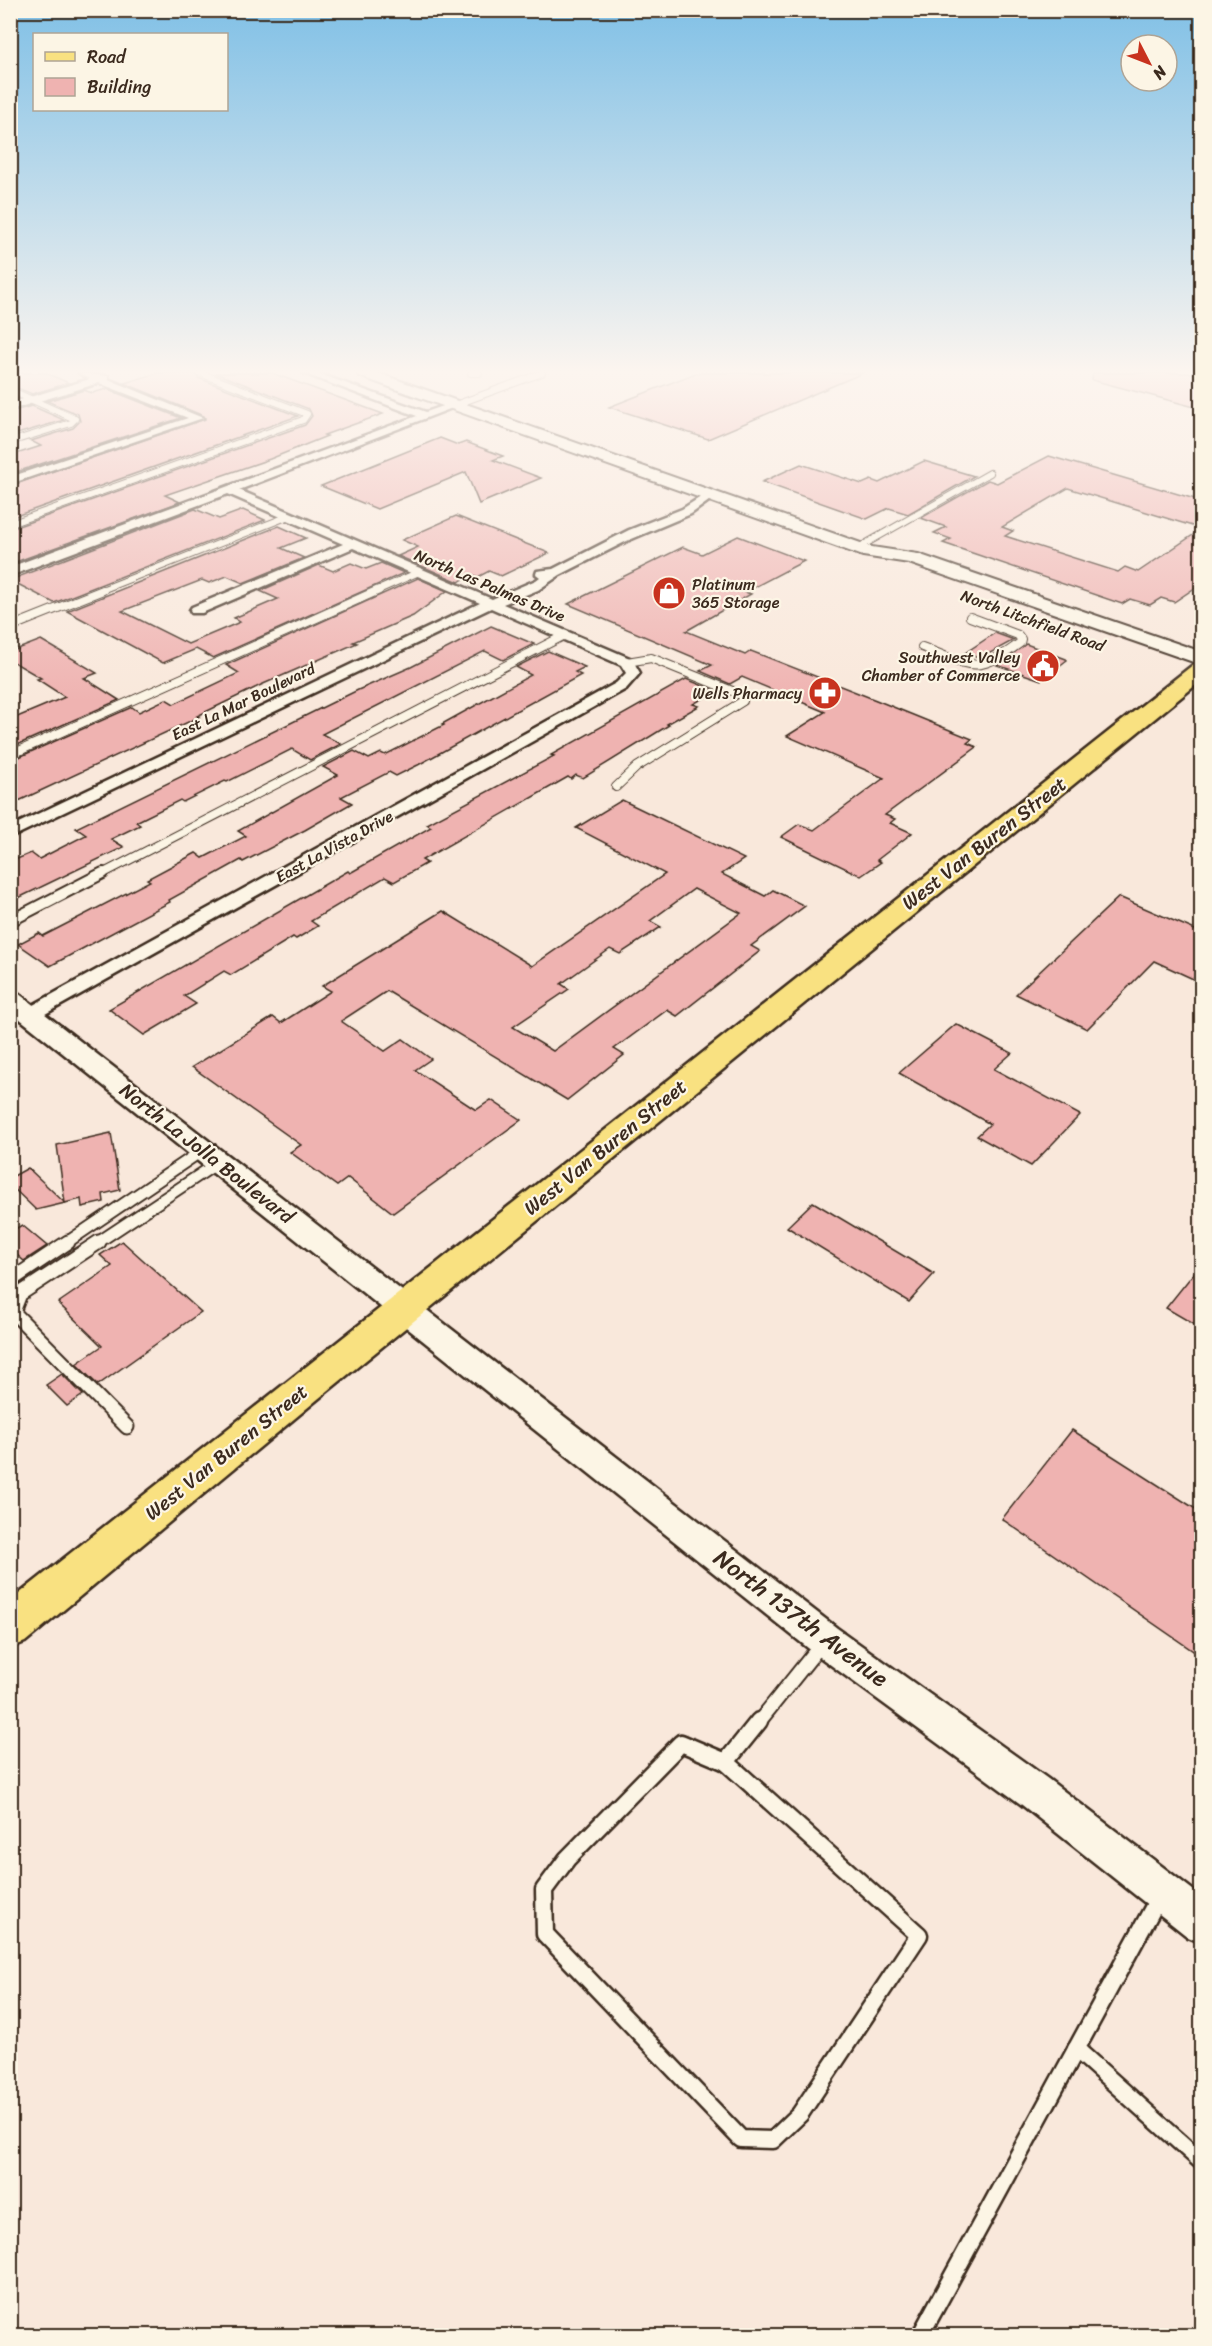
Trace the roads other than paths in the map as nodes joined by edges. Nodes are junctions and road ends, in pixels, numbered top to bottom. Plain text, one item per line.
1 (127, 482) edge
2 (249, 482) edge
3 (675, 482) edge
4 (974, 482) edge
5 (229, 490) junction
6 (711, 495) junction
7 (289, 516) junction
8 (10, 524) edge
9 (353, 544) junction
10 (863, 550) junction
11 (10, 572) edge
12 (419, 572) junction
13 (970, 598) dead end
14 (491, 603) junction
15 (1000, 608) dead end
16 (197, 610) dead end
17 (970, 617) dead end
18 (1032, 620) dead end
19 (10, 627) edge
20 (565, 635) junction
21 (922, 647) dead end
22 (630, 667) junction
23 (1193, 671) edge
24 (10, 755) edge
25 (616, 787) dead end
26 (10, 833) edge
27 (10, 921) edge
28 (21, 1006) edge
29 (211, 1156) junction
30 (10, 1281) edge
31 (404, 1308) junction
32 (127, 1427) dead end
33 (10, 1628) edge
34 (825, 1640) junction
35 (726, 1762) junction
36 (1162, 1892) junction
37 (1202, 1923) edge
38 (1076, 2049) junction
39 (1202, 2162) edge
40 (920, 2336) edge

1 - 8 lane
2 - 5 street
3 - 6 main road, North Litchfield Road
4 - 10 lane
5 - 7 street, North Las Palmas Drive
5 - 11 street
6 - 10 main road, North Litchfield Road
6 - 14 street, East La Mar Boulevard
7 - 9 street, North Las Palmas Drive
7 - 19 lane
9 - 12 street, North Las Palmas Drive
9 - 16 street
10 - 13 main road, North Litchfield Road
10 - 23 main road, North Litchfield Road
12 - 14 street, North Las Palmas Drive
12 - 24 lane
14 - 20 street, North Las Palmas Drive
14 - 26 street, East La Mar Boulevard
15 - 18 main road, North Litchfield Road
17 - 21 lane
20 - 22 street, North Las Palmas Drive
20 - 27 lane
22 - 25 lane
22 - 28 street, East La Vista Drive
23 - 31 main road, West Van Buren Street
28 - 29 street, North La Jolla Boulevard
29 - 30 lane
29 - 31 street, North La Jolla Boulevard
29 - 32 lane
31 - 33 main road, West Van Buren Street
31 - 34 street, North 137th Avenue
34 - 35 lane
34 - 36 street, North 137th Avenue
35 - 35 lane
36 - 37 street, North 137th Avenue
36 - 38 lane
38 - 39 lane
38 - 40 lane

